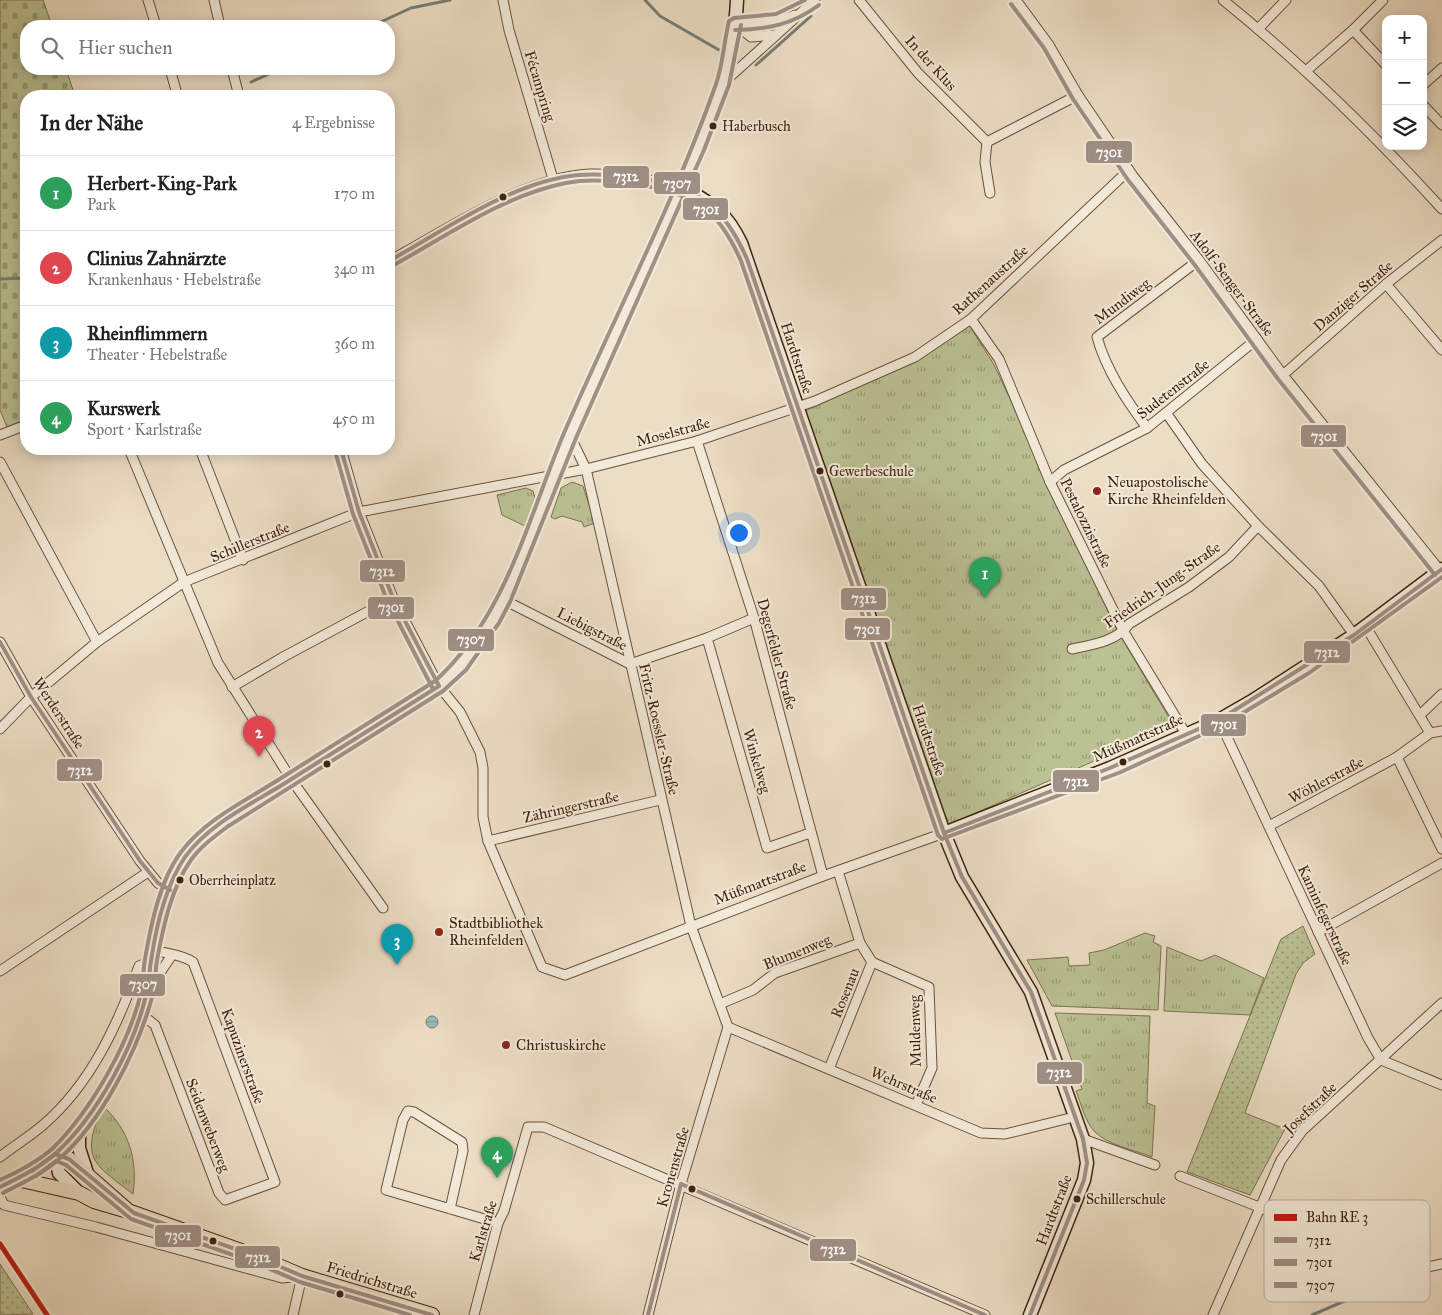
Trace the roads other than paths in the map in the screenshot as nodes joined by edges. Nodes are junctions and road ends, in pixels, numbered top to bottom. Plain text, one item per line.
1 (148, 0) edge
2 (214, 0) edge
3 (503, 0) edge
4 (737, 0) edge
5 (815, 0) edge
6 (859, 0) edge
7 (1018, 0) edge
8 (1223, 0) edge
9 (1286, 0) edge
10 (1383, 0) edge
11 (798, 14) junction
12 (154, 20) edge
13 (219, 20) edge
14 (735, 24) junction
15 (1258, 29) junction
16 (1353, 30) junction
17 (777, 35) junction
18 (1382, 61) edge
19 (1442, 68) edge
20 (1306, 71) junction
21 (172, 75) edge
22 (234, 75) edge
23 (1427, 81) edge
24 (723, 83) junction
25 (176, 90) edge
26 (237, 90) edge
27 (1078, 95) junction
28 (1427, 109) edge
29 (1442, 125) edge
30 (1382, 139) edge
31 (986, 142) junction
32 (1391, 150) edge
33 (1129, 170) junction
34 (553, 179) junction
35 (681, 186) junction
36 (990, 193) dead end
37 (1442, 209) edge
38 (1442, 240) edge
39 (395, 258) edge
40 (1199, 260) junction
41 (1386, 284) junction
42 (970, 320) junction
43 (1257, 339) junction
44 (1442, 350) edge
45 (1283, 375) junction
46 (796, 407) junction
47 (1167, 414) junction
48 (20, 427) edge
49 (1147, 428) junction
50 (0, 435) edge
51 (570, 436) junction
52 (697, 441) junction
53 (131, 455) edge
54 (202, 455) edge
55 (343, 455) edge
56 (0, 462) edge
57 (586, 468) junction
58 (555, 473) junction
59 (1050, 482) junction
60 (359, 512) junction
61 (1258, 526) junction
62 (242, 560) junction
63 (1441, 571) edge
64 (184, 582) junction
65 (393, 598) junction
66 (504, 600) junction
67 (754, 618) junction
68 (1366, 627) junction
69 (1124, 632) junction
70 (1354, 635) junction
71 (707, 638) junction
72 (0, 642) edge
73 (97, 642) junction
74 (1072, 649) dead end
75 (630, 664) junction
76 (439, 686) junction
77 (232, 687) junction
78 (1442, 694) edge
79 (31, 697) junction
80 (1420, 715) junction
81 (1219, 720) junction
82 (0, 728) edge
83 (1442, 731) edge
84 (1430, 733) junction
85 (1186, 734) junction
86 (1396, 757) junction
87 (291, 779) junction
88 (660, 800) junction
89 (1269, 826) junction
90 (810, 833) junction
91 (944, 833) junction
92 (488, 841) junction
93 (1442, 849) edge
94 (1442, 863) edge
95 (838, 871) junction
96 (148, 872) junction
97 (822, 876) junction
98 (170, 890) junction
99 (384, 908) dead end
100 (691, 926) junction
101 (1318, 932) junction
102 (860, 943) junction
103 (152, 955) junction
104 (172, 955) junction
105 (872, 962) junction
106 (0, 971) edge
107 (148, 991) junction
108 (1442, 1003) edge
109 (720, 1004) junction
110 (141, 1014) junction
111 (728, 1027) junction
112 (1381, 1060) junction
113 (829, 1069) junction
114 (1442, 1085) edge
115 (916, 1105) junction
116 (1074, 1117) junction
117 (79, 1129) junction
118 (1083, 1139) junction
119 (55, 1154) junction
120 (0, 1157) edge
121 (1155, 1165) dead end
122 (88, 1176) junction
123 (1180, 1176) dead end
124 (275, 1182) joint
125 (681, 1184) junction
126 (7, 1191) edge
127 (80, 1193) junction
128 (1259, 1208) junction
129 (450, 1209) junction
130 (1264, 1210) edge
131 (128, 1211) junction
132 (498, 1223) junction
133 (302, 1276) junction
134 (293, 1315) edge
135 (432, 1315) edge
136 (474, 1315) edge
137 (648, 1315) edge
138 (985, 1315) edge
139 (1030, 1315) edge
140 (1213, 1315) edge

1 - 12 street
2 - 13 street
3 - 34 street, Fécampring
4 - 14 street
5 - 11 street
6 - 31 street, In der Klus
7 - 27 street, Adolf-Senger-Straße
8 - 15 street
9 - 15 street
10 - 16 street
11 - 14 street
11 - 17 street
14 - 17 street
14 - 24 street
15 - 20 street
16 - 18 street
16 - 20 street
17 - 24 street
19 - 23 street
20 - 30 street
21 - 25 street
22 - 26 street
24 - 35 street
27 - 31 street
27 - 33 street, Adolf-Senger-Straße
28 - 29 street
31 - 36 street
32 - 37 street
33 - 40 street, Adolf-Senger-Straße
33 - 42 street, Rathenaustraße
34 - 35 street
34 - 39 street
35 - 46 street, Hardtstraße
35 - 51 street
38 - 41 street, Danziger Straße
40 - 43 street, Adolf-Senger-Straße
40 - 49 street, Mundiweg
41 - 44 street
41 - 45 street, Danziger Straße
42 - 46 street, Rathenaustraße
42 - 59 street, Pestalozzistraße
43 - 45 street, Adolf-Senger-Straße
43 - 47 street, Sudetenstraße
45 - 63 street, Adolf-Senger-Straße
46 - 52 street, Moselstraße
46 - 91 street, Hardtstraße
47 - 49 street, Sudetenstraße
47 - 61 street
48 - 50 street
49 - 59 street, Sudetenstraße
51 - 57 street, Fritz-Roessler-Straße
51 - 58 street
52 - 57 street, Moselstraße
52 - 67 street, Degerfelder Straße
53 - 64 street
54 - 62 street
55 - 60 street
56 - 73 street
57 - 58 street, Moselstraße
57 - 75 street, Fritz-Roessler-Straße
58 - 60 street, Schillerstraße
58 - 66 street
59 - 69 street, Pestalozzistraße
60 - 62 street, Schillerstraße
60 - 65 street
61 - 69 street, Friedrich-Jung-Straße
61 - 70 street
62 - 64 street, Schillerstraße
63 - 68 street, Müßmattstraße
64 - 73 street, Schillerstraße
64 - 77 street
65 - 76 street
65 - 77 street
66 - 75 street, Liebigstraße
66 - 76 street
67 - 71 street, Liebigstraße
67 - 90 street, Degerfelder Straße
68 - 70 street, Müßmattstraße
68 - 80 street
69 - 74 street, Friedrich-Jung-Straße
69 - 85 street, Pestalozzistraße
70 - 81 street, Müßmattstraße
71 - 75 street, Liebigstraße
71 - 90 street, Winkelweg
72 - 79 street, Werderstraße
73 - 79 street, Schillerstraße
75 - 88 street, Fritz-Roessler-Straße
76 - 87 street
76 - 92 street
77 - 87 street
78 - 80 street
79 - 82 street, Schillerstraße
79 - 96 street, Werderstraße
80 - 84 street
81 - 85 street, Müßmattstraße
81 - 89 street, Kaminfegerstraße
83 - 84 street, Wöhlerstraße
84 - 86 street, Wöhlerstraße
85 - 91 street, Müßmattstraße
86 - 89 street, Wöhlerstraße
86 - 93 street
87 - 98 street
87 - 99 street
88 - 92 street, Zähringerstraße
88 - 100 street, Fritz-Roessler-Straße
89 - 101 street, Kaminfegerstraße
90 - 97 street, Degerfelder Straße
91 - 95 street, Müßmattstraße
91 - 116 street, Hardtstraße
92 - 100 street, Müßmattstraße
94 - 101 street
95 - 97 street, Müßmattstraße
95 - 102 street, Rosenau
96 - 98 street, Werderstraße
96 - 106 street
97 - 100 street, Müßmattstraße
98 - 103 street
100 - 109 street, Fritz-Roessler-Straße
101 - 112 street, Kaminfegerstraße
102 - 105 street, Rosenau
102 - 109 street, Blumenweg
103 - 104 street, Kapuzinerstraße
103 - 107 street
103 - 120 street
104 - 107 street
104 - 124 street, Kapuzinerstraße
105 - 113 street, Rosenau
105 - 115 street, Muldenweg
107 - 110 street
108 - 112 street, Josefstraße
109 - 111 street, Fritz-Roessler-Straße
110 - 117 street
110 - 124 street, Seidenweberweg
111 - 113 street, Wehrstraße
111 - 125 street, Kronenstraße
112 - 114 street
112 - 128 street, Josefstraße
113 - 115 street, Wehrstraße
115 - 116 street, Wehrstraße
116 - 118 street, Hardtstraße
117 - 119 street
117 - 122 street
118 - 121 street
118 - 139 street, Hardtstraße
119 - 122 main road
119 - 126 main road
119 - 127 street
122 - 131 main road
123 - 128 street
125 - 132 street, Karlstraße
125 - 137 street, Kronenstraße
125 - 138 street
126 - 127 main road, Friedrichstraße
126 - 133 street
127 - 131 main road, Friedrichstraße
128 - 130 street
128 - 140 street, Josefstraße
129 - 129 street
129 - 132 street
131 - 133 main road, Friedrichstraße
132 - 136 street, Karlstraße
133 - 134 street
133 - 135 main road, Friedrichstraße

